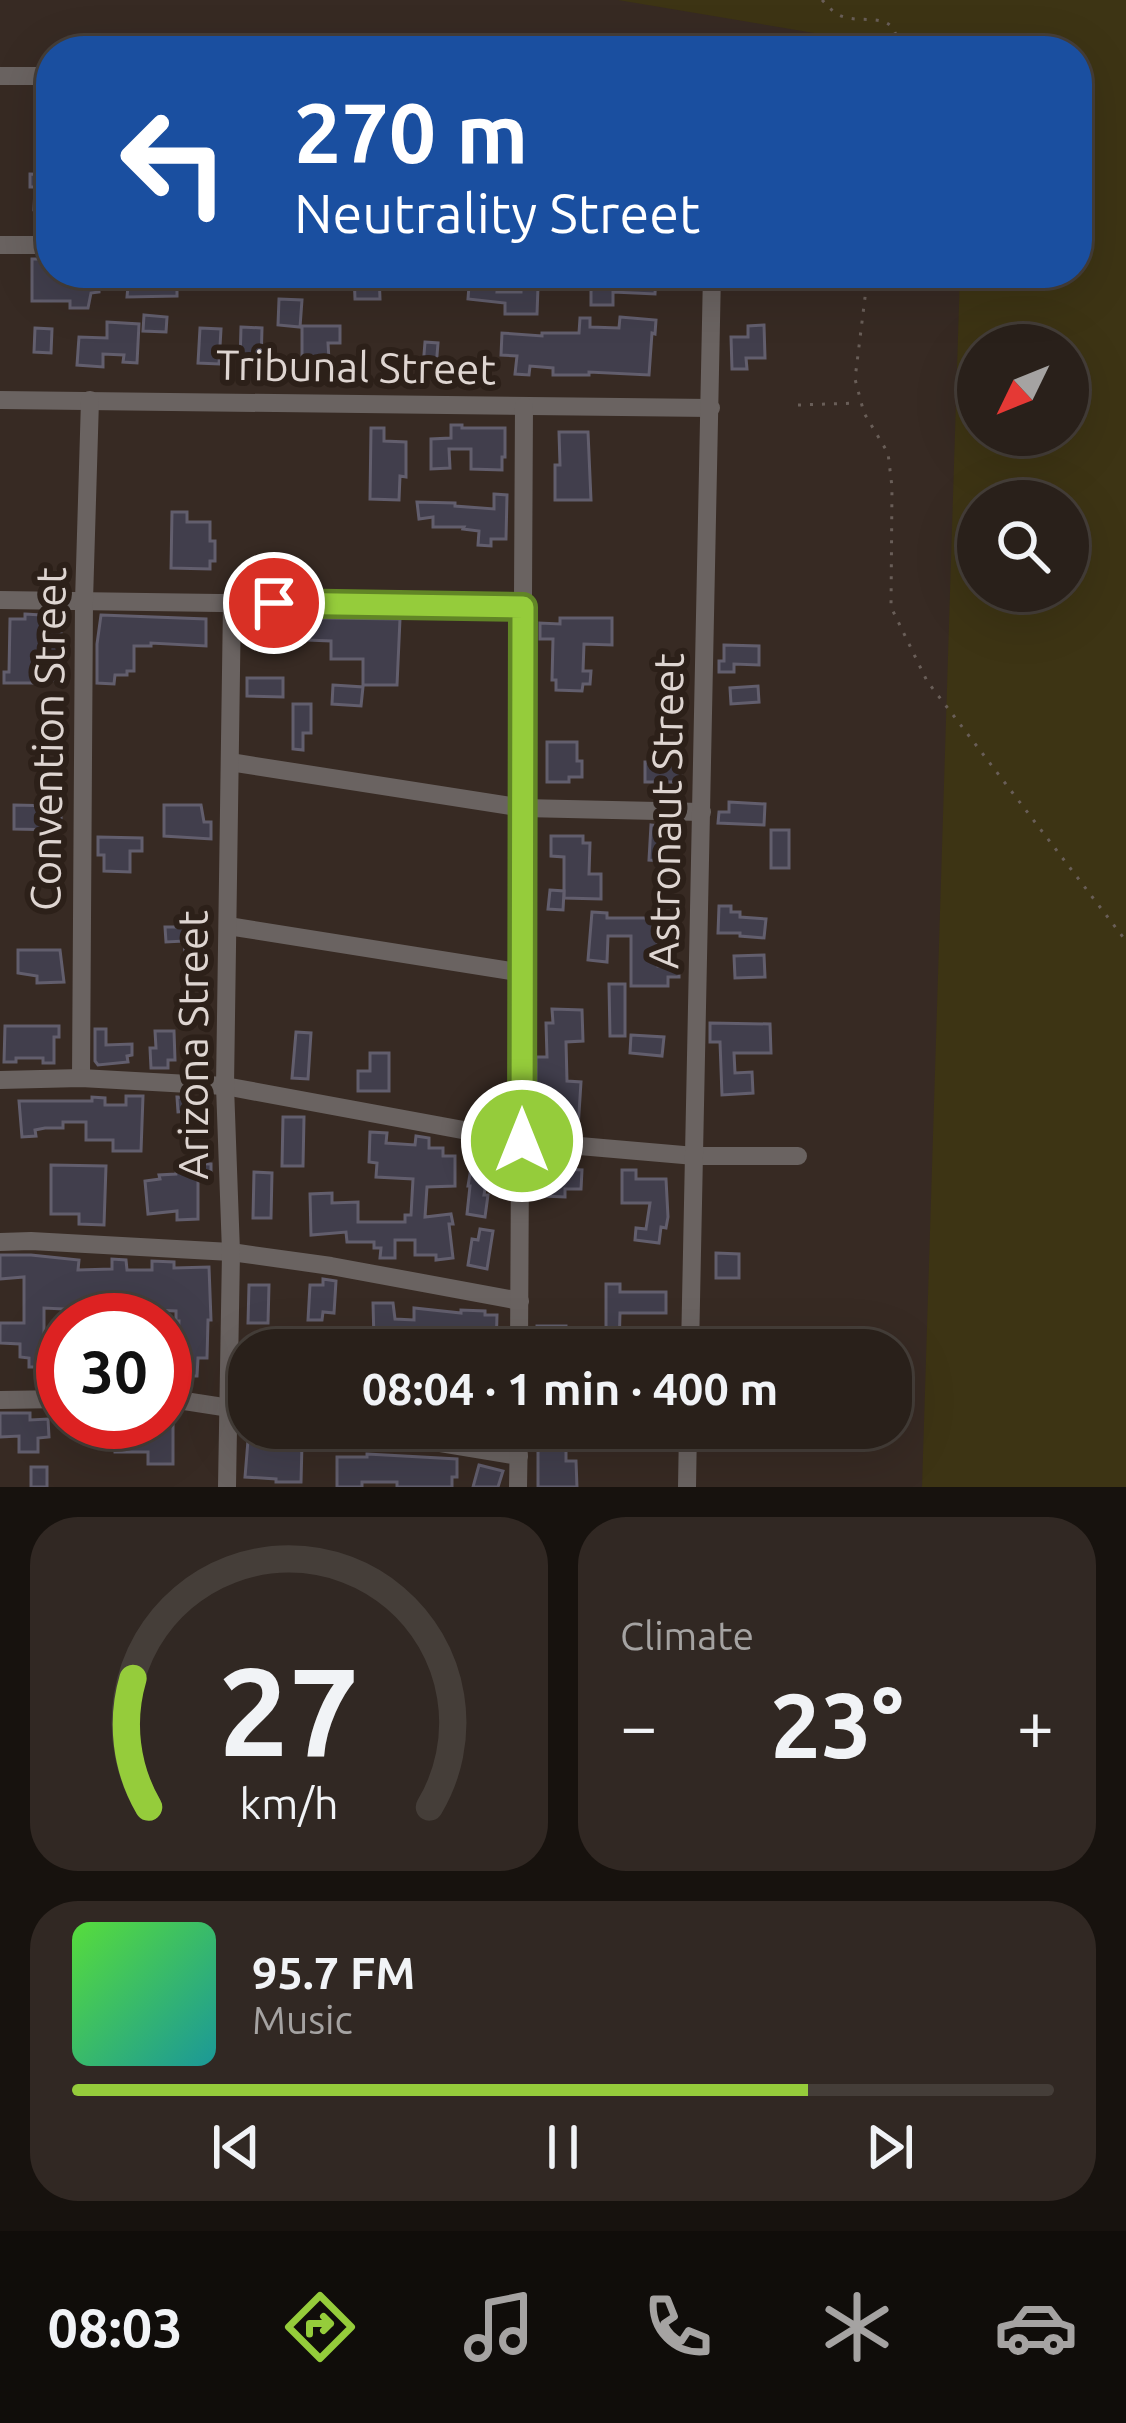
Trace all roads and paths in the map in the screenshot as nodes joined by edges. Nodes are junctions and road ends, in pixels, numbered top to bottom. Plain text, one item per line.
1 (822, 0) edge
2 (897, 36) edge
3 (0, 76) edge
4 (36, 76) edge
5 (0, 245) edge
6 (36, 245) edge
7 (712, 288) edge
8 (866, 288) edge
9 (0, 400) edge
10 (90, 400) junction
11 (860, 403) junction
12 (798, 405) dead end
13 (524, 406) junction
14 (711, 407) junction
15 (0, 600) edge
16 (84, 601) junction
17 (232, 603) junction
18 (523, 607) junction
19 (230, 762) junction
20 (523, 808) junction
21 (702, 812) junction
22 (228, 926) junction
23 (1126, 940) edge
24 (524, 973) junction
25 (81, 1078) junction
26 (0, 1080) edge
27 (225, 1086) junction
28 (522, 1141) junction
29 (695, 1156) junction
30 (798, 1156) dead end
31 (0, 1242) edge
32 (231, 1252) junction
33 (520, 1301) junction
34 (230, 1329) edge
35 (520, 1329) edge
36 (691, 1329) edge
37 (36, 1399) edge
38 (0, 1400) edge
39 (192, 1402) edge
40 (228, 1408) joint
41 (477, 1449) edge
42 (519, 1449) edge
43 (688, 1449) edge
44 (519, 1456) junction
45 (227, 1487) edge
46 (518, 1487) edge
47 (687, 1487) edge

1 - 2 path
3 - 4 street
5 - 6 street
7 - 14 street, Astronaut Street
8 - 11 path
9 - 10 street, Tribunal Street
10 - 13 street, Tribunal Street
10 - 16 street, Convention Street
11 - 12 path
11 - 23 path
13 - 14 street, Tribunal Street
13 - 18 street
14 - 21 street, Astronaut Street
15 - 16 street
16 - 17 street
16 - 25 street, Convention Street
17 - 18 street
17 - 19 street, Arizona Street
18 - 20 street
19 - 20 street
19 - 22 street, Arizona Street
20 - 21 street
20 - 24 street
21 - 29 street, Astronaut Street
22 - 24 street
22 - 27 street, Arizona Street
24 - 28 street
25 - 26 street
25 - 27 street
27 - 28 street
27 - 32 street, Arizona Street
28 - 29 street
28 - 33 street
29 - 30 street
29 - 36 street, Astronaut Street
31 - 32 street
32 - 33 street
32 - 34 street, Arizona Street
33 - 35 street
37 - 38 street
39 - 40 street
40 - 45 street, Arizona Street
41 - 44 street
42 - 44 street
43 - 47 street
44 - 46 street

